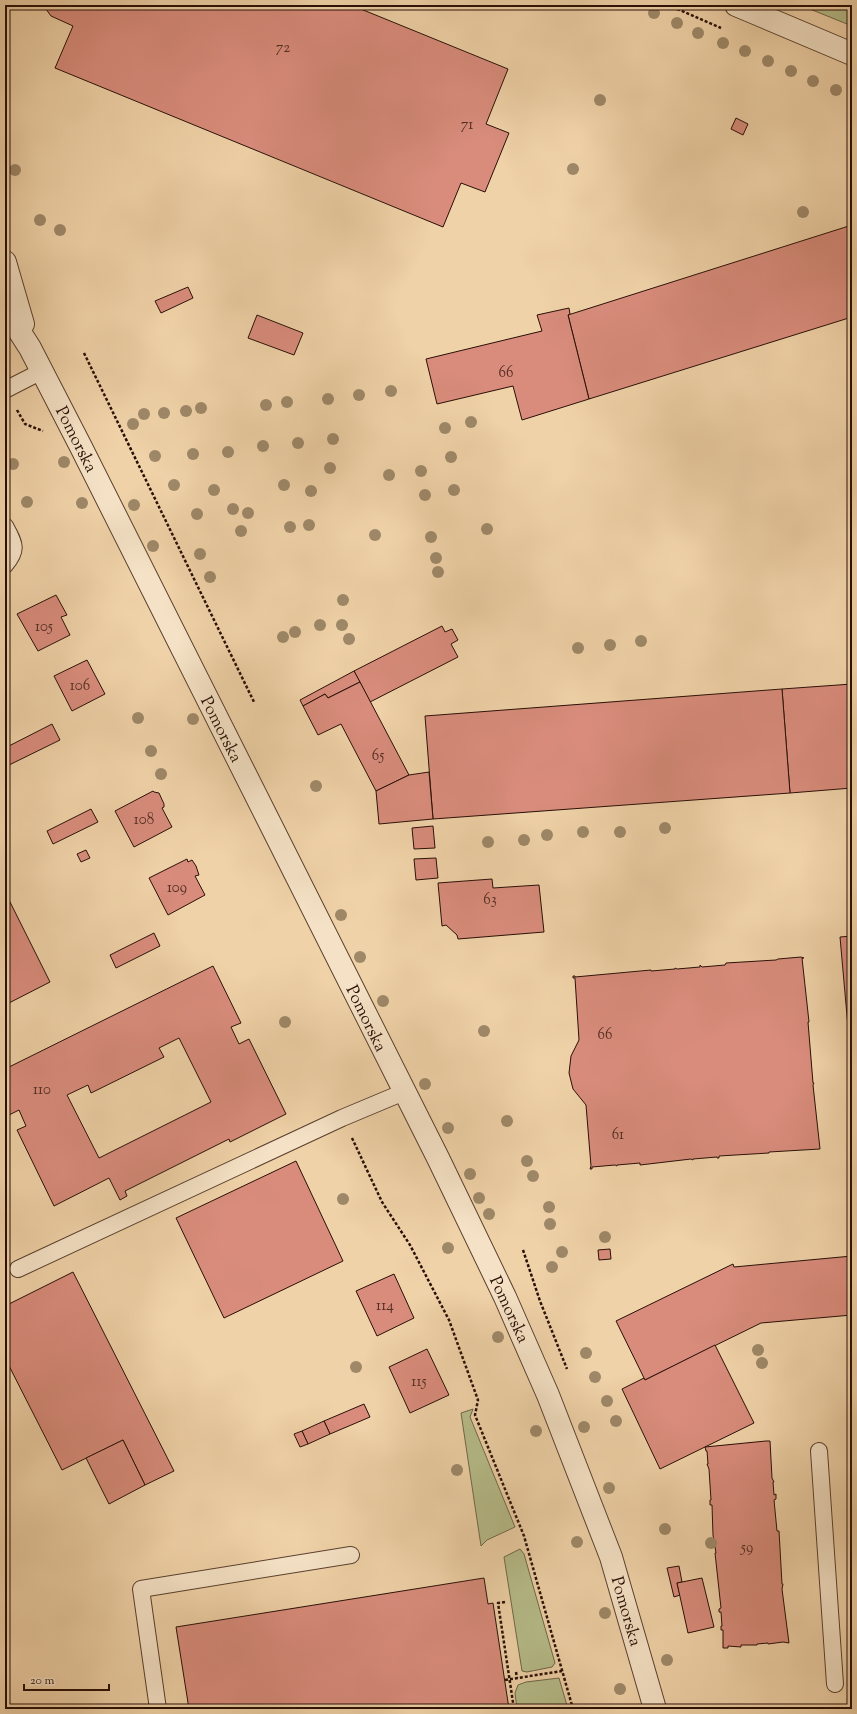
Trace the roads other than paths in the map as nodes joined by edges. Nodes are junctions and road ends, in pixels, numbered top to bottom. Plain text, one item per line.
1 (736, 5) edge
2 (852, 54) edge
3 (5, 262) edge
4 (5, 309) edge
5 (30, 348) junction
6 (42, 371) junction
7 (5, 390) edge
8 (5, 526) edge
9 (5, 565) edge
10 (404, 1092) junction
11 (18, 1269) dead end
12 (819, 1451) dead end
13 (351, 1555) dead end
14 (835, 1684) dead end
15 (158, 1709) edge
16 (655, 1709) edge

1 - 2 street
3 - 5 street, Pomorska
4 - 5 street, Pomorska
5 - 6 street, Pomorska
6 - 7 lane
6 - 10 street, Pomorska
8 - 9 lane
10 - 11 lane
10 - 16 street, Pomorska
12 - 14 lane
13 - 15 lane

